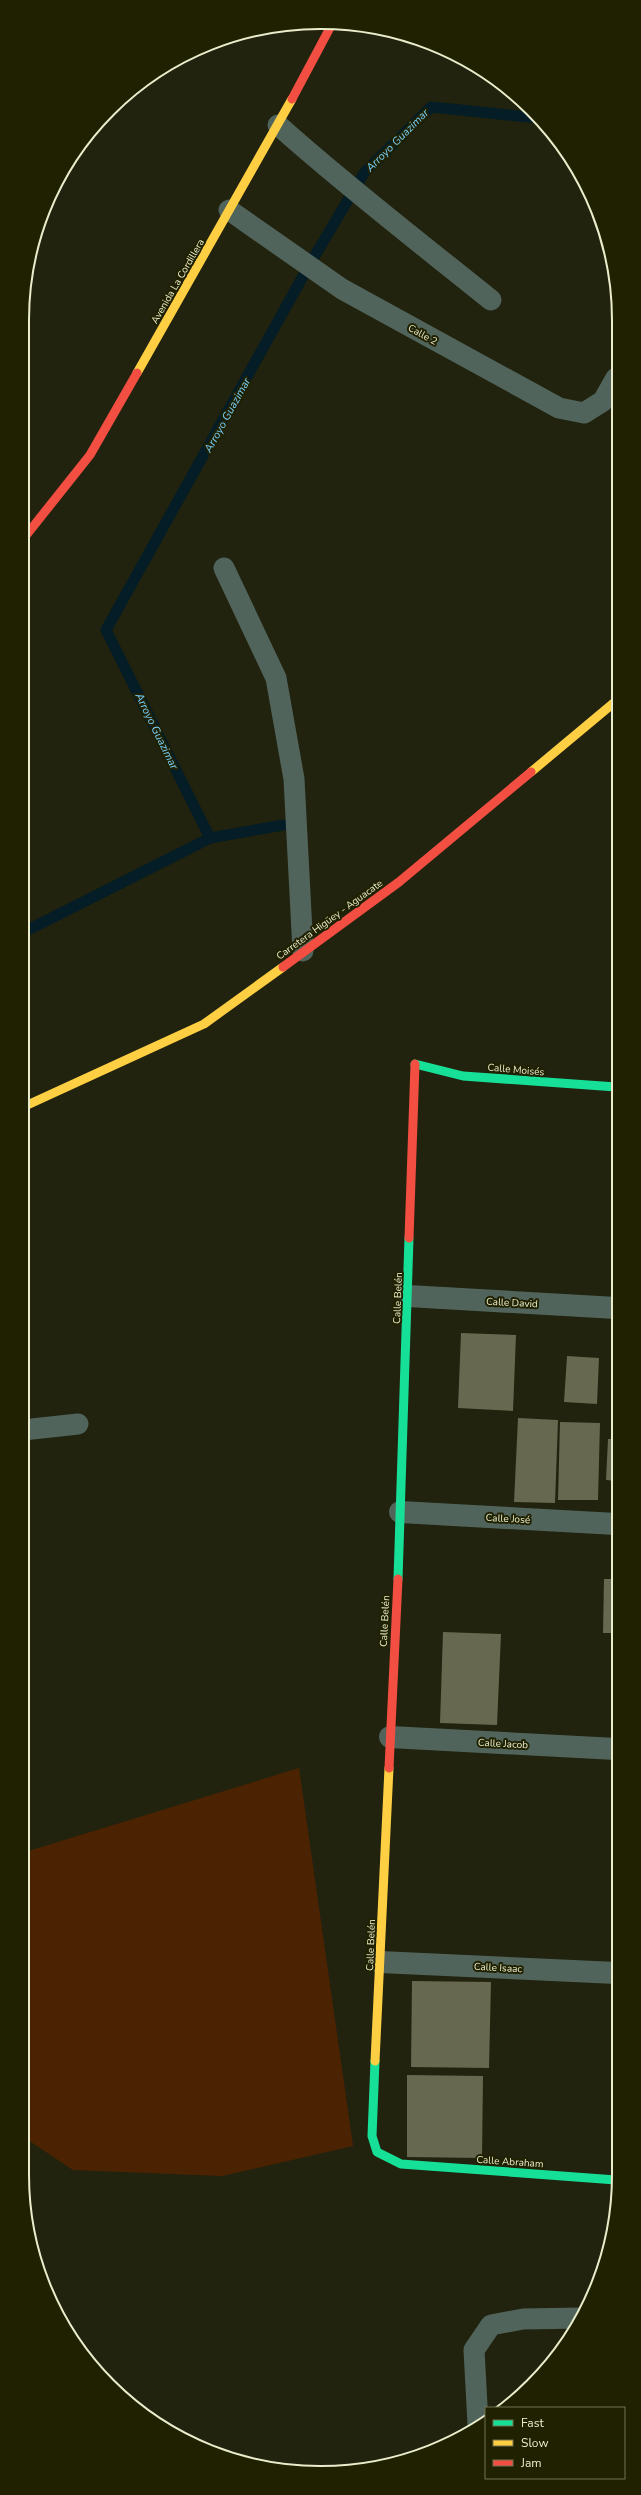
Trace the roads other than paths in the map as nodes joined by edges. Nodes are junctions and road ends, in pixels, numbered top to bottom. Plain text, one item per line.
1 (329, 29) edge
2 (278, 125) junction
3 (229, 210) junction
4 (491, 300) dead end
5 (610, 406) edge
6 (29, 532) edge
7 (224, 568) dead end
8 (612, 703) edge
9 (304, 951) junction
10 (414, 1064) joint
11 (612, 1087) edge
12 (29, 1105) edge
13 (408, 1296) junction
14 (612, 1308) edge
15 (78, 1424) dead end
16 (29, 1429) edge
17 (400, 1512) junction
18 (612, 1524) edge
19 (390, 1737) junction
20 (612, 1749) edge
21 (380, 1962) junction
22 (612, 1973) edge
23 (401, 2164) joint
24 (612, 2180) edge
25 (574, 2318) edge
26 (478, 2420) edge

1 - 2 street, Avenida La Cordillera
2 - 3 street, Avenida La Cordillera
2 - 4 lane
3 - 5 lane, Calle 2
3 - 6 street, Avenida La Cordillera
7 - 9 lane
8 - 9 street, Carretera Higüey - Aguacate
9 - 12 street, Carretera Higüey - Aguacate
10 - 11 street, Calle Moisés
10 - 13 street, Calle Belén
13 - 14 street, Calle David
13 - 17 street, Calle Belén
15 - 16 lane
17 - 18 street, Calle José
17 - 19 street, Calle Belén
19 - 20 street, Calle Jacob
19 - 21 street, Calle Belén
21 - 22 street, Calle Isaac
21 - 23 street, Calle Belén
23 - 24 street, Calle Abraham
25 - 26 lane

